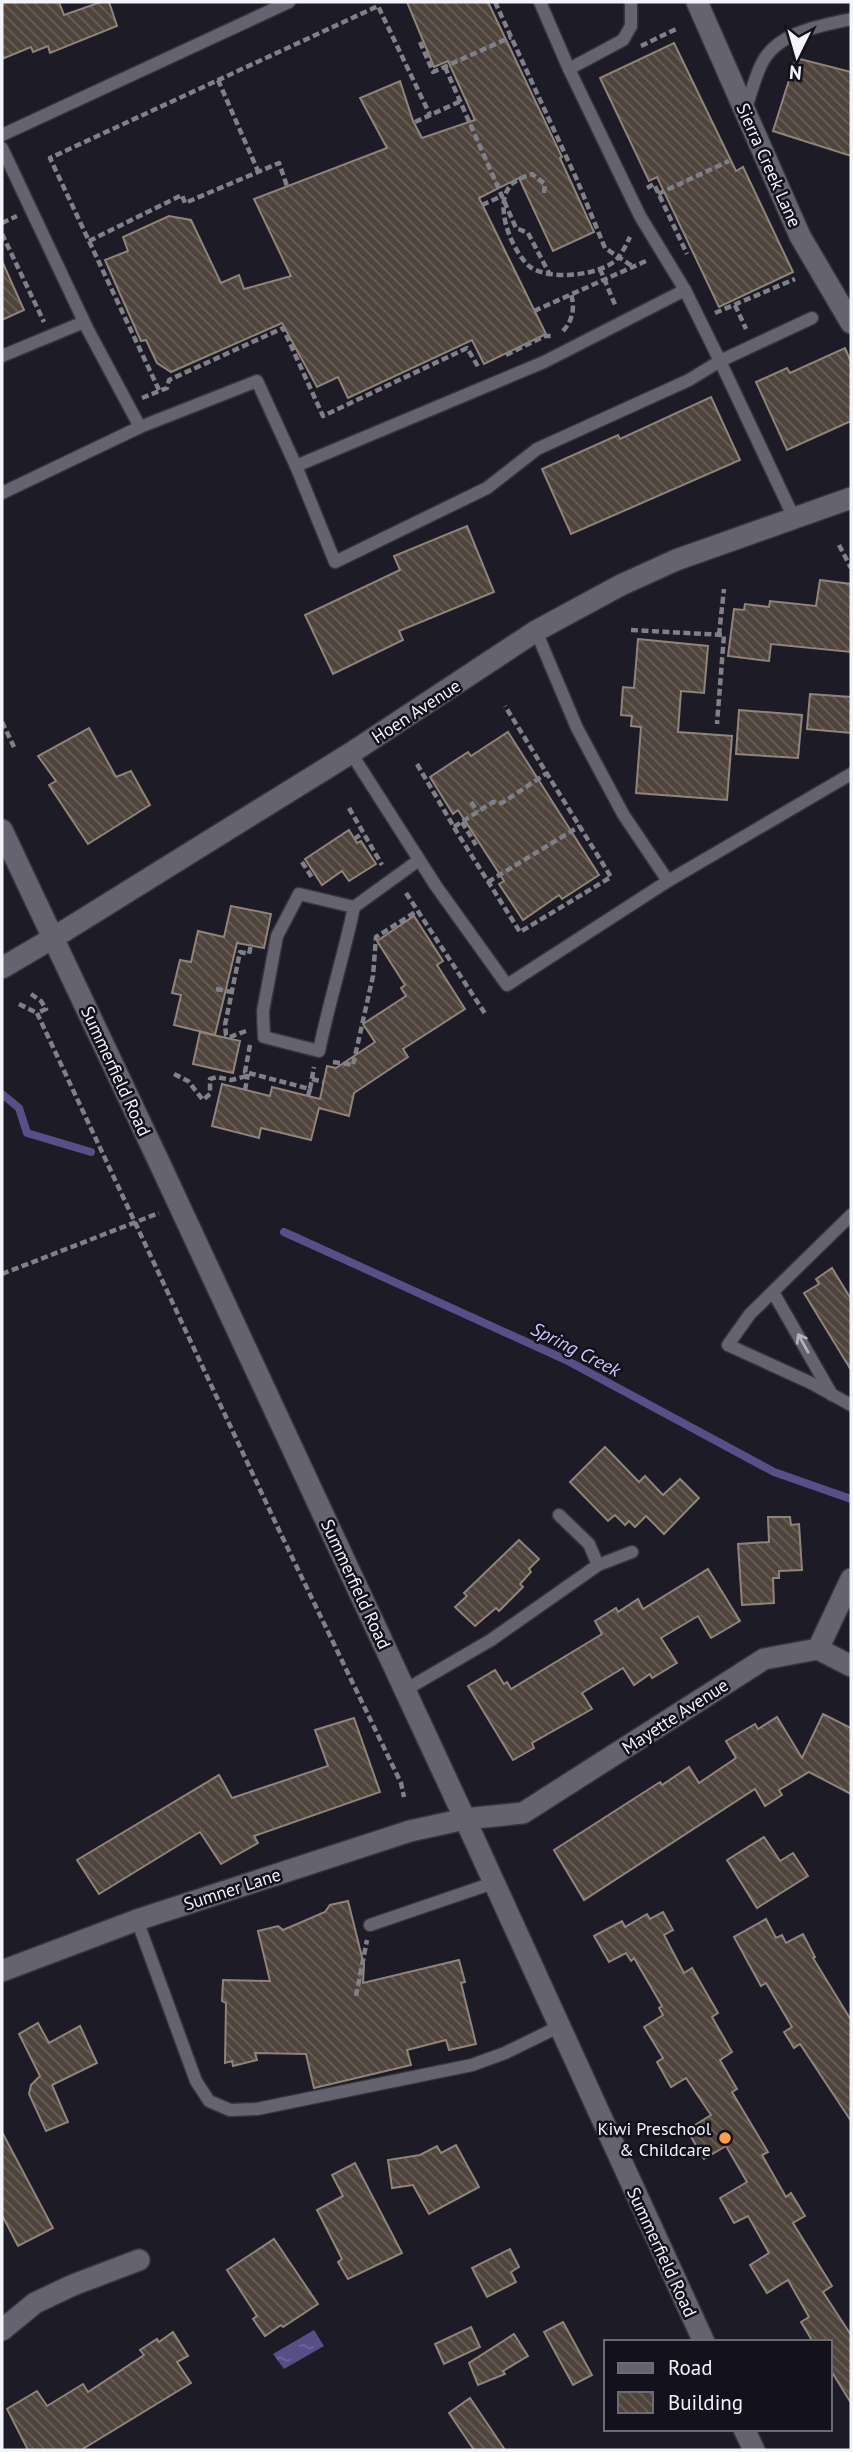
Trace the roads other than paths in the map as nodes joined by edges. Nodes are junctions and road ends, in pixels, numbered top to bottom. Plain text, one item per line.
1 (289, 2) edge
2 (540, 2) edge
3 (631, 2) edge
4 (697, 2) edge
5 (851, 19) edge
6 (569, 69) junction
7 (745, 112) junction
8 (2, 135) edge
9 (2, 148) edge
10 (685, 290) junction
11 (812, 318) dead end
12 (85, 322) junction
13 (851, 323) edge
14 (2, 356) edge
15 (720, 361) junction
16 (141, 427) junction
17 (296, 466) junction
18 (2, 493) edge
19 (851, 498) edge
20 (794, 519) junction
21 (536, 631) junction
22 (351, 753) junction
23 (851, 775) edge
24 (2, 830) edge
25 (419, 860) junction
26 (668, 881) junction
27 (354, 906) junction
28 (53, 938) junction
29 (2, 968) edge
30 (851, 1215) edge
31 (773, 1292) junction
32 (832, 1395) junction
33 (851, 1405) edge
34 (559, 1515) dead end
35 (632, 1552) dead end
36 (598, 1565) junction
37 (851, 1579) edge
38 (818, 1649) junction
39 (851, 1667) edge
40 (405, 1690) junction
41 (465, 1819) junction
42 (493, 1883) junction
43 (137, 1920) junction
44 (370, 1925) road end
45 (2, 1971) edge
46 (558, 2027) junction
47 (139, 2260) dead end
48 (2, 2330) edge
49 (703, 2340) edge
50 (745, 2431) edge
51 (754, 2450) edge

1 - 8 lane
2 - 6 lane
3 - 6 lane
4 - 7 street, Sierra Creek Lane
5 - 7 lane
6 - 10 lane
7 - 13 street, Sierra Creek Lane
9 - 12 lane
10 - 15 lane
10 - 17 lane
11 - 15 lane
12 - 14 lane
12 - 16 lane
15 - 17 lane
15 - 20 lane
16 - 17 lane
16 - 18 lane
19 - 20 street, Hoen Avenue
20 - 21 street, Hoen Avenue
21 - 22 street, Hoen Avenue
21 - 26 lane
22 - 25 lane
22 - 28 street, Hoen Avenue
23 - 26 lane
24 - 28 street, Summerfield Road
25 - 26 lane
25 - 27 lane
27 - 27 lane
28 - 29 street, Hoen Avenue
28 - 40 street, Summerfield Road
30 - 31 lane
32 -> 31 lane
31 - 32 lane
32 - 33 lane
34 - 36 lane
35 - 36 lane
36 - 40 lane
37 - 38 street
38 - 39 street
38 - 41 street, Mayette Avenue
40 - 41 street, Summerfield Road
41 - 42 street, Summerfield Road
41 - 43 street, Sumner Lane
42 - 44 lane
42 - 46 street, Summerfield Road
43 - 45 street, Sumner Lane
43 - 46 lane
46 - 49 street, Summerfield Road
47 - 48 street
50 - 51 street

